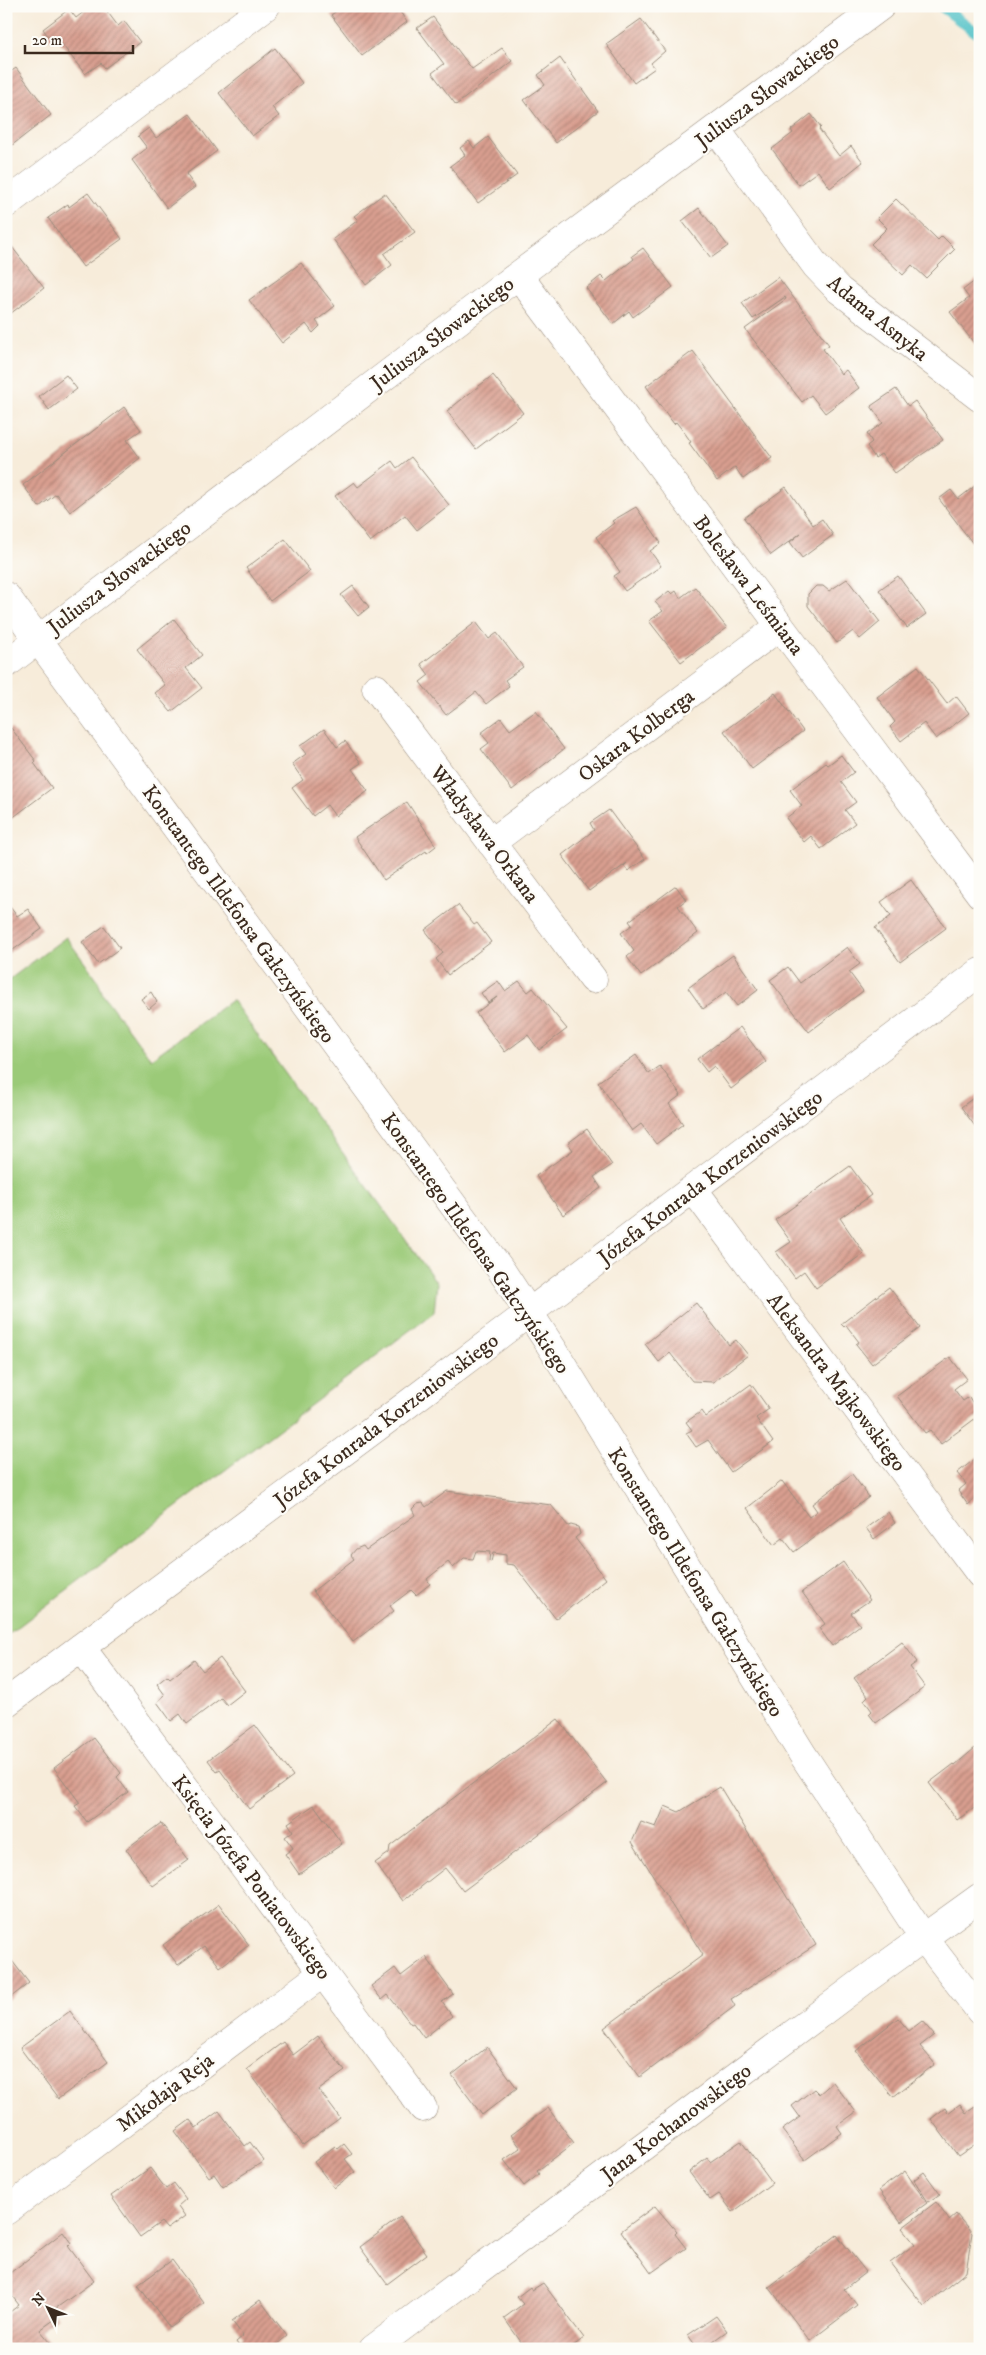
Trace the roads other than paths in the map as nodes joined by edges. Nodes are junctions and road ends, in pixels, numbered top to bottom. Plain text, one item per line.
1 (266, 6) edge
2 (881, 6) edge
3 (716, 129) junction
4 (6, 204) edge
5 (519, 276) junction
6 (980, 398) edge
7 (6, 596) edge
8 (780, 626) junction
9 (38, 639) junction
10 (6, 664) edge
11 (376, 688) dead end
12 (492, 843) junction
13 (980, 894) edge
14 (594, 979) dead end
15 (977, 980) edge
16 (694, 1190) junction
17 (529, 1313) junction
18 (980, 1574) edge
19 (80, 1647) junction
20 (6, 1703) edge
21 (980, 1897) edge
22 (923, 1937) junction
23 (323, 1973) junction
24 (980, 2011) edge
25 (423, 2108) dead end
26 (6, 2211) edge
27 (373, 2349) edge

1 - 4 street
2 - 3 street, Juliusza Słowackiego
3 - 5 street, Juliusza Słowackiego
3 - 6 street, Adama Asnyka
5 - 8 street, Bolesława Leśmiana
5 - 9 street, Juliusza Słowackiego
7 - 9 street, Konstantego Ildefonsa Gałczyńskiego
8 - 12 street, Oskara Kolberga
8 - 13 street, Bolesława Leśmiana
9 - 10 street, Juliusza Słowackiego
9 - 17 street, Konstantego Ildefonsa Gałczyńskiego
11 - 12 street, Władysława Orkana
12 - 14 street, Władysława Orkana
15 - 16 street, Józefa Konrada Korzeniowskiego
16 - 17 street, Józefa Konrada Korzeniowskiego
16 - 18 street, Aleksandra Majkowskiego
17 - 19 street, Józefa Konrada Korzeniowskiego
17 - 22 street, Konstantego Ildefonsa Gałczyńskiego
19 - 20 street, Józefa Konrada Korzeniowskiego
19 - 23 street, Księcia Józefa Poniatowskiego
21 - 22 street, Jana Kochanowskiego
22 - 24 street, Konstantego Ildefonsa Gałczyńskiego
22 - 27 street, Jana Kochanowskiego
23 - 25 street, Księcia Józefa Poniatowskiego
23 - 26 street, Mikołaja Reja

